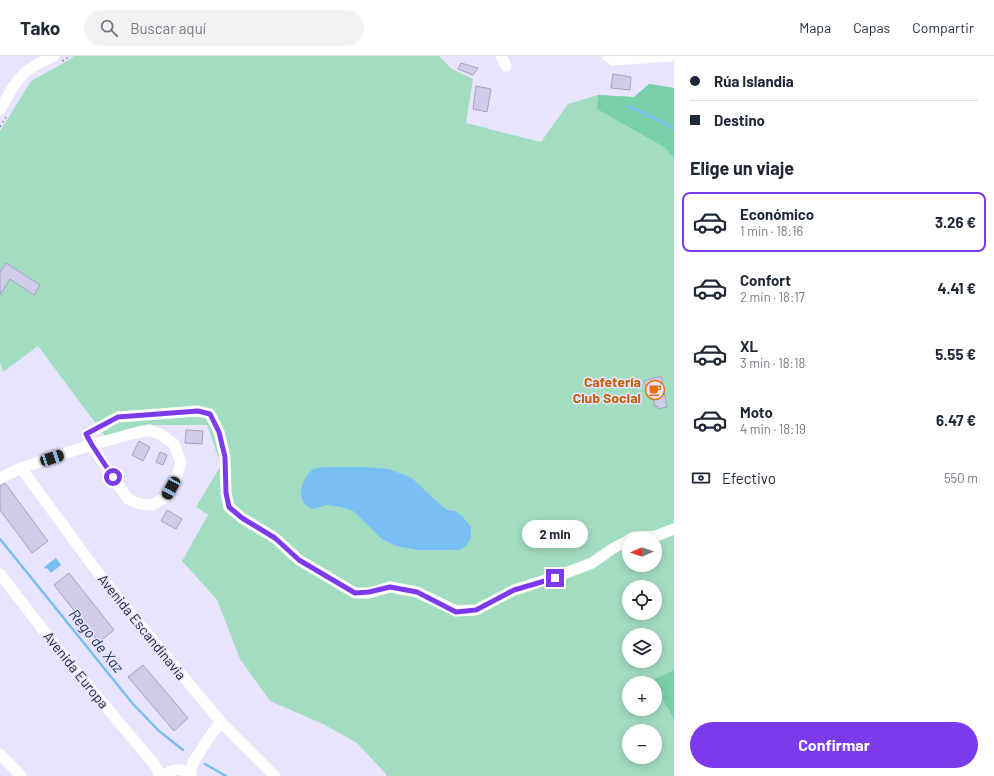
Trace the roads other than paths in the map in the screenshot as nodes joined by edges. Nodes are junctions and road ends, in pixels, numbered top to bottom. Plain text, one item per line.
1 (607, 56) edge
2 (670, 56) edge
3 (56, 59) edge
4 (0, 110) edge
5 (92, 445) junction
6 (21, 468) junction
7 (0, 478) edge
8 (674, 529) edge
9 (662, 534) edge
10 (622, 543) edge
11 (0, 574) edge
12 (221, 722) junction
13 (0, 754) edge
14 (188, 773) edge
15 (164, 775) edge
16 (21, 776) edge
17 (275, 776) edge

1 - 2 street
3 - 4 street
5 - 5 street
5 - 6 street
5 - 10 street
6 - 7 street
6 - 12 street, Avenida Escandinavia
8 - 9 street
11 - 15 street, Avenida Europa
12 - 14 street
12 - 17 street, Avenida Escandinavia
13 - 16 street
14 - 15 street

